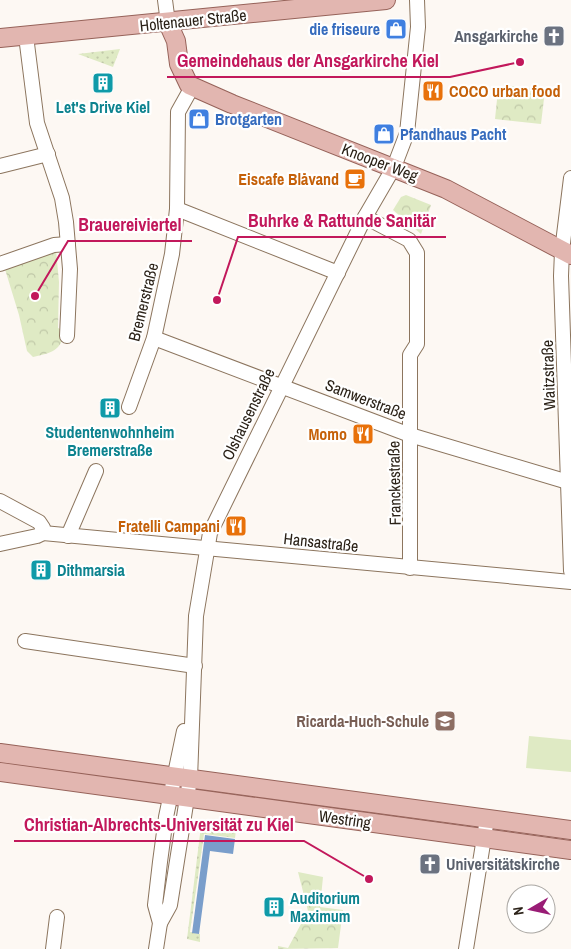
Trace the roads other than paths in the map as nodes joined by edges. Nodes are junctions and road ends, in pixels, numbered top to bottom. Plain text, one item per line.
1 (165, 0) edge
2 (386, 0) edge
3 (417, 0) edge
4 (173, 23) junction
5 (26, 36) junction
6 (0, 38) edge
7 (186, 79) junction
8 (48, 154) junction
9 (0, 166) edge
10 (394, 167) junction
11 (571, 178) edge
12 (177, 209) junction
13 (366, 217) junction
14 (68, 244) junction
15 (566, 253) edge
16 (0, 264) edge
17 (338, 274) junction
18 (67, 336) dead end
19 (154, 338) junction
20 (281, 385) junction
21 (129, 407) dead end
22 (410, 435) junction
23 (96, 471) dead end
24 (568, 482) junction
25 (0, 501) edge
26 (43, 533) junction
27 (68, 536) junction
28 (0, 544) edge
29 (206, 548) junction
30 (410, 568) junction
31 (571, 571) edge
32 (571, 582) edge
33 (25, 641) dead end
34 (194, 666) junction
35 (0, 753) edge
36 (0, 772) edge
37 (183, 778) junction
38 (180, 797) junction
39 (487, 818) junction
40 (571, 830) edge
41 (483, 838) junction
42 (571, 850) edge
43 (57, 917) dead end
44 (53, 949) edge
45 (156, 949) edge
46 (466, 949) edge

1 - 4 street
2 - 4 main road, Holtenauer Straße
3 - 10 street, Olshausenstraße
4 - 5 main road, Holtenauer Straße
4 - 7 main road
5 - 6 main road, Holtenauer Straße
5 - 8 street
7 - 10 main road, Knooper Weg
7 - 12 street, Bremerstraße
8 - 9 street
8 - 14 street
10 - 13 street, Olshausenstraße
10 - 15 main road, Knooper Weg
11 - 15 street, Waitzstraße
12 - 17 street
12 - 19 street, Bremerstraße
13 - 17 street, Olshausenstraße
13 - 22 street, Franckestraße
14 - 16 street
14 - 18 street
15 - 24 street, Waitzstraße
17 - 20 street, Olshausenstraße
19 - 20 street, Samwerstraße
19 - 21 street, Bremerstraße
20 - 22 street, Samwerstraße
20 - 29 street, Olshausenstraße
22 - 24 street, Samwerstraße
22 - 30 street, Franckestraße
23 - 27 street
24 - 31 street, Waitzstraße
25 - 26 street
26 - 27 street, Hansastraße
26 - 28 street
27 - 29 street, Hansastraße
29 - 30 street, Hansastraße
29 - 34 street, Olshausenstraße
30 - 32 street, Hansastraße
33 - 34 street
34 - 37 street, Olshausenstraße
35 - 37 main road, Westring
36 - 38 main road, Westring
37 - 38 street, Olshausenstraße
37 - 39 main road, Westring
38 - 41 main road, Westring
38 - 45 street, Olshausenstraße
39 - 40 main road, Westring
39 - 41 street
41 - 42 main road, Westring
41 - 46 street
43 - 44 street

